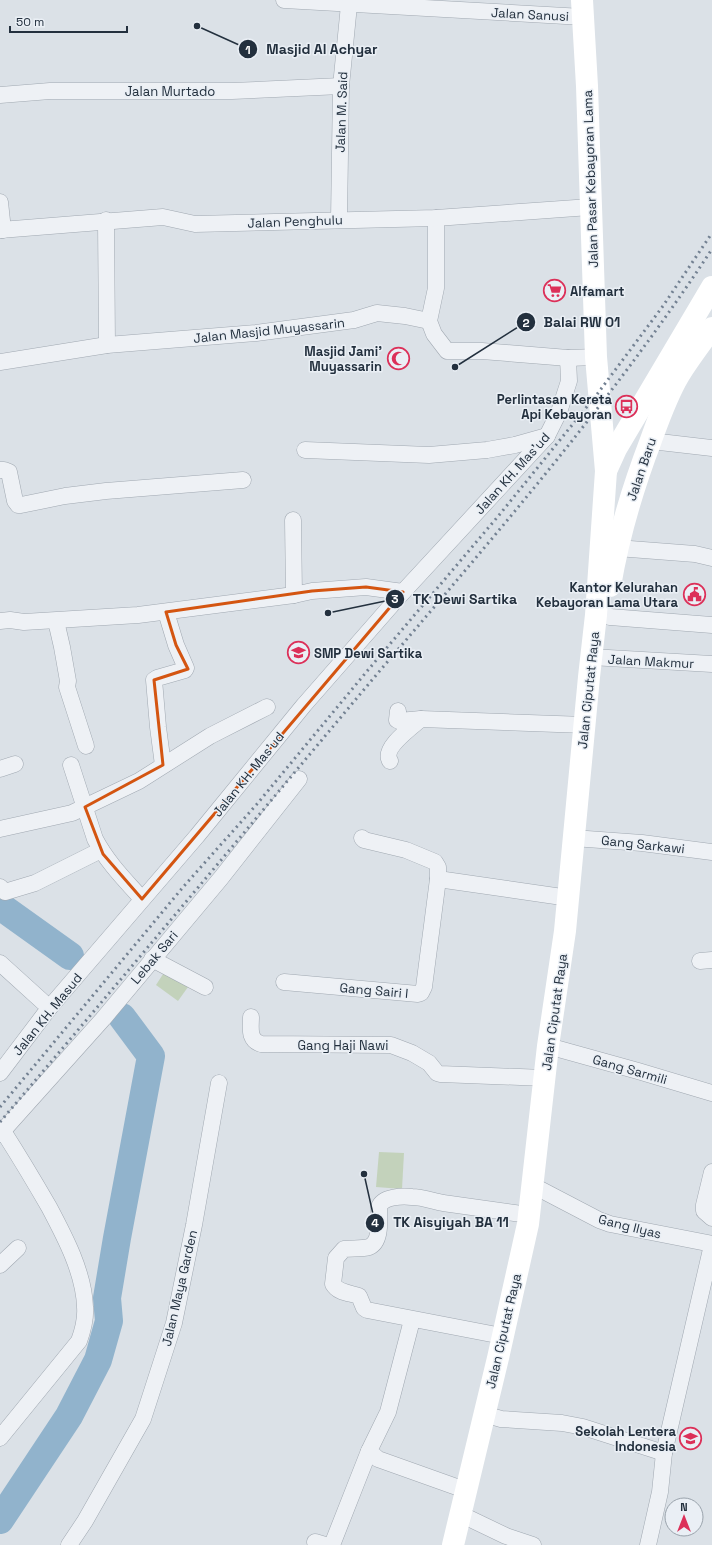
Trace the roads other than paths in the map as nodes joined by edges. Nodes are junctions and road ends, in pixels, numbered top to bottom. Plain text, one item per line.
1 (284, 0) edge
2 (349, 5) junction
3 (583, 8) edge
4 (341, 86) junction
5 (0, 95) edge
6 (0, 202) edge
7 (590, 207) junction
8 (436, 218) junction
9 (106, 220) junction
10 (339, 220) junction
11 (1, 230) edge
12 (712, 287) edge
13 (429, 321) junction
14 (712, 328) edge
15 (107, 344) junction
16 (596, 357) junction
17 (568, 358) junction
18 (0, 362) edge
19 (599, 407) junction
20 (547, 436) junction
21 (651, 441) junction
22 (712, 448) edge
23 (616, 449) junction
24 (305, 450) dead end
25 (0, 470) edge
26 (606, 471) junction
27 (242, 480) dead end
28 (293, 520) dead end
29 (617, 548) junction
30 (712, 558) edge
31 (403, 592) junction
32 (294, 595) junction
33 (166, 612) junction
34 (600, 614) junction
35 (3, 616) edge
36 (56, 621) junction
37 (712, 625) edge
38 (591, 657) junction
39 (712, 664) edge
40 (267, 707) dead end
41 (398, 711) dead end
42 (421, 719) junction
43 (585, 725) junction
44 (86, 746) dead end
45 (390, 761) dead end
46 (71, 765) dead end
47 (163, 765) junction
48 (299, 779) dead end
49 (85, 807) junction
50 (0, 829) edge
51 (362, 838) dead end
52 (573, 838) junction
53 (101, 850) junction
54 (712, 852) edge
55 (438, 878) junction
56 (0, 887) edge
57 (569, 898) junction
58 (142, 899) junction
59 (95, 956) joint
60 (152, 960) junction
61 (0, 963) edge
62 (284, 982) dead end
63 (205, 987) dead end
64 (50, 1007) junction
65 (250, 1017) dead end
66 (548, 1046) junction
67 (0, 1073) edge
68 (544, 1078) junction
69 (218, 1083) dead end
70 (712, 1093) edge
71 (1, 1133) edge
72 (712, 1172) edge
73 (532, 1185) junction
74 (529, 1215) junction
75 (712, 1218) edge
76 (712, 1245) edge
77 (18, 1248) dead end
78 (0, 1265) edge
79 (412, 1320) junction
80 (502, 1336) junction
81 (484, 1414) junction
82 (0, 1438) edge
83 (369, 1451) junction
84 (664, 1453) junction
85 (466, 1490) junction
86 (460, 1514) junction
87 (506, 1540) edge
88 (69, 1545) edge
89 (332, 1545) edge
90 (453, 1545) edge
91 (533, 1545) edge
92 (648, 1545) edge

1 - 2 street, Jalan Sanusi
2 - 3 street, Jalan Sanusi
2 - 4 street, Jalan M. Said
3 - 7 main road, Jalan Pasar Kebayoran Lama
4 - 5 street, Jalan Murtado
4 - 10 street, Jalan M. Said
6 - 11 street
7 - 8 street, Jalan Penghulu
7 - 16 main road, Jalan Pasar Kebayoran Lama
8 - 10 street, Jalan Penghulu
8 - 13 street
9 - 10 street, Jalan Penghulu
9 - 11 street, Jalan Penghulu
9 - 15 street
12 - 23 main road, Jalan Baru
13 - 15 street, Jalan Masjid Muyassarin
13 - 17 street
14 - 21 main road, Jalan Baru
15 - 18 street, Jalan Masjid Muyassarin
16 - 17 street
16 - 19 main road, Jalan Pasar Kebayoran Lama
17 - 20 street, Jalan KH. Mas'ud
19 - 23 main road, Jalan Pasar Kebayoran Lama
19 - 26 main road, Jalan Pasar Kebayoran Lama
20 - 24 street
20 - 31 street, Jalan KH. Mas'ud
21 - 22 street
21 - 29 main road, Jalan Baru
23 - 26 main road, Jalan Baru
25 - 27 street
26 - 34 main road, Jalan Ciputat Raya
28 - 32 street
29 - 30 street
29 - 34 main road, Jalan Baru
31 - 32 street
31 - 58 street, Jalan KH. Mas'ud
32 - 33 street
33 - 36 street
33 - 47 street
34 - 37 street
34 - 38 main road, Jalan Ciputat Raya
35 - 36 street
36 - 44 street
38 - 39 street, Jalan Makmur
38 - 43 main road, Jalan Ciputat Raya
40 - 47 street
41 - 42 street
42 - 43 street
42 - 45 street
43 - 52 main road, Jalan Ciputat Raya
46 - 49 street
47 - 49 street
48 - 60 street, Lebak Sari
49 - 50 street
49 - 53 street
51 - 55 street, Gang Sairi I
52 - 54 street, Gang Sarkawi
52 - 57 main road, Jalan Ciputat Raya
53 - 56 street
53 - 58 street
55 - 57 street
55 - 62 street, Gang Sairi I
57 - 66 main road, Jalan Ciputat Raya
58 - 59 street, Jalan KH. Mas'ud
59 - 64 street, Jalan KH. Masud
60 - 63 street
60 - 71 street, Lebak Sari
61 - 64 street
64 - 67 street, Jalan KH. Masud
65 - 68 street, Gang Haji Nawi
66 - 68 main road, Jalan Ciputat Raya
66 - 70 street, Gang Sarmili
68 - 73 main road, Jalan Ciputat Raya
69 - 88 street, Jalan Maya Garden
71 - 82 street, Lebak Sari
72 - 75 street
73 - 74 main road, Jalan Ciputat Raya
73 - 76 street, Gang Ilyas
74 - 79 street
74 - 80 main road, Jalan Ciputat Raya
76 - 84 street, Gang Ilyas
77 - 78 street
79 - 80 street
79 - 83 street
80 - 81 main road, Jalan Ciputat Raya
81 - 84 street
81 - 85 main road, Jalan Ciputat Raya
83 - 85 street
83 - 89 street
84 - 92 street, Gang Ilyas
85 - 86 main road, Jalan Ciputat Raya
86 - 87 street
86 - 90 main road, Jalan Ciputat Raya
87 - 91 street

